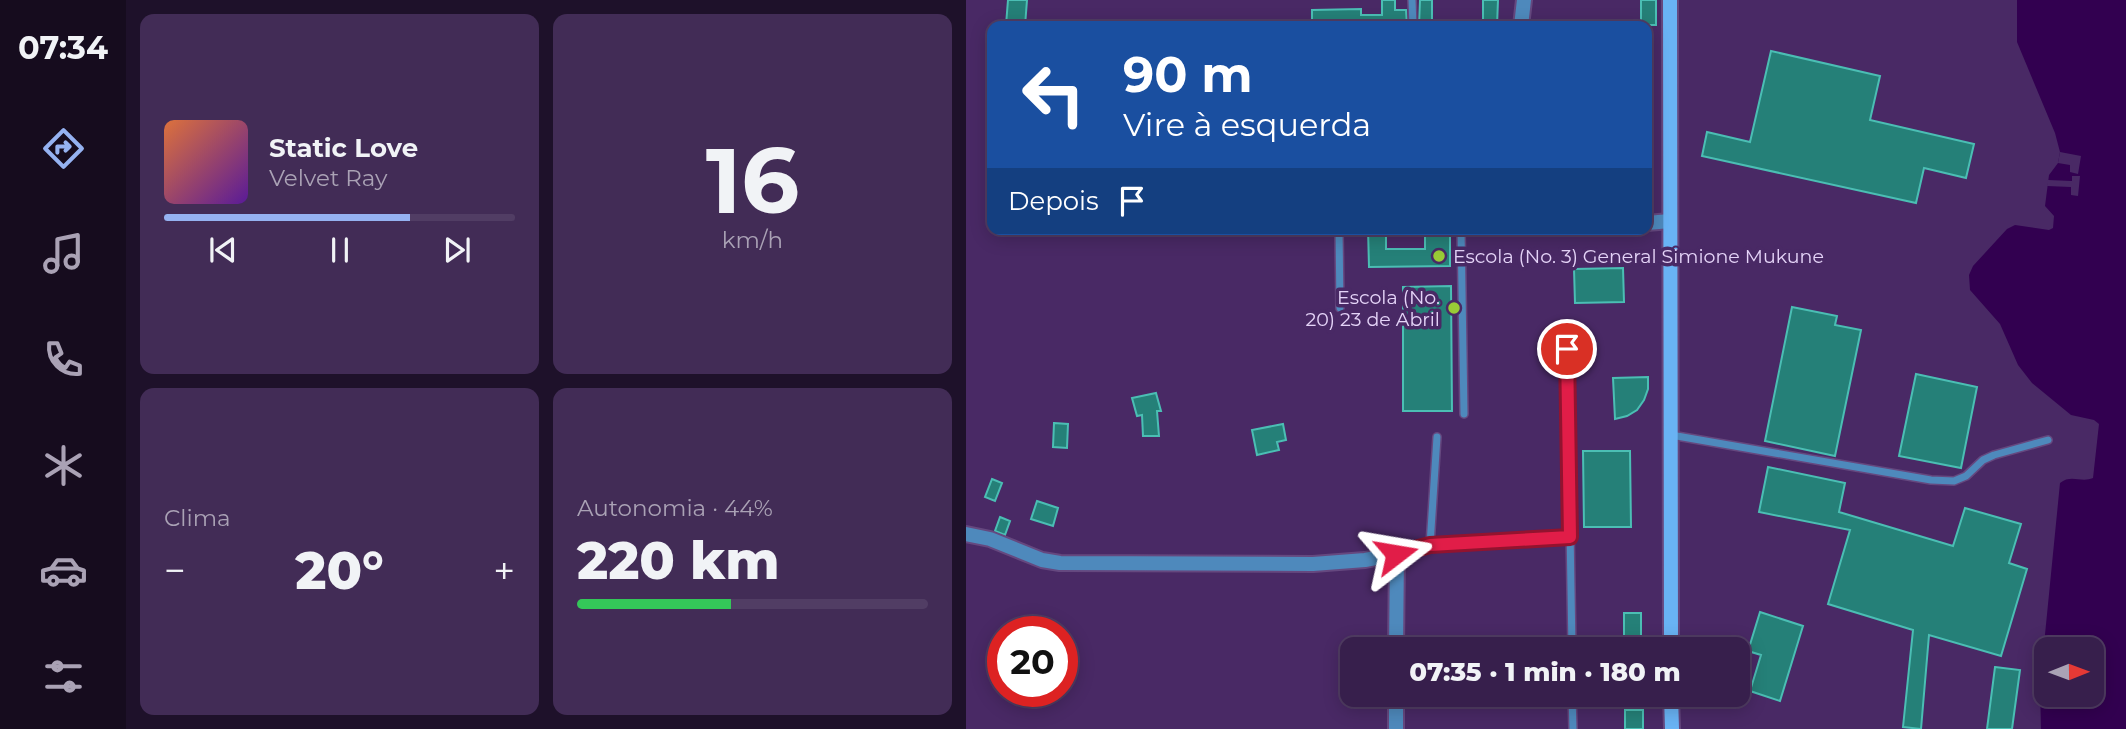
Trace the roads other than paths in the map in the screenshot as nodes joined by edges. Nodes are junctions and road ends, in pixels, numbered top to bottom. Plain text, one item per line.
1 (1412, 0) edge
2 (1524, 0) edge
3 (1670, 0) edge
4 (1413, 21) edge
5 (1522, 21) edge
6 (1670, 222) junction
7 (1652, 223) edge
8 (1339, 235) edge
9 (1461, 235) edge
10 (1340, 308) dead end
11 (1567, 349) dead end
12 (1464, 414) dead end
13 (1671, 435) junction
14 (1437, 437) dead end
15 (2048, 440) dead end
16 (966, 534) edge
17 (1570, 537) junction
18 (1430, 545) junction
19 (1396, 554) junction
20 (1396, 637) edge
21 (1572, 637) edge
22 (1671, 637) edge
23 (1396, 707) edge
24 (1572, 707) edge
25 (1671, 707) edge
26 (1396, 729) edge
27 (1573, 729) edge
28 (1672, 729) edge

1 - 4 lane
2 - 5 street
3 - 6 street
6 - 7 street
6 - 13 street
8 - 10 lane
9 - 12 lane
11 - 17 lane
13 - 15 lane
13 - 22 street
14 - 18 lane
16 - 19 street
17 - 18 lane
17 - 21 lane
18 - 19 lane
19 - 20 street
23 - 26 street
24 - 27 lane
25 - 28 street

